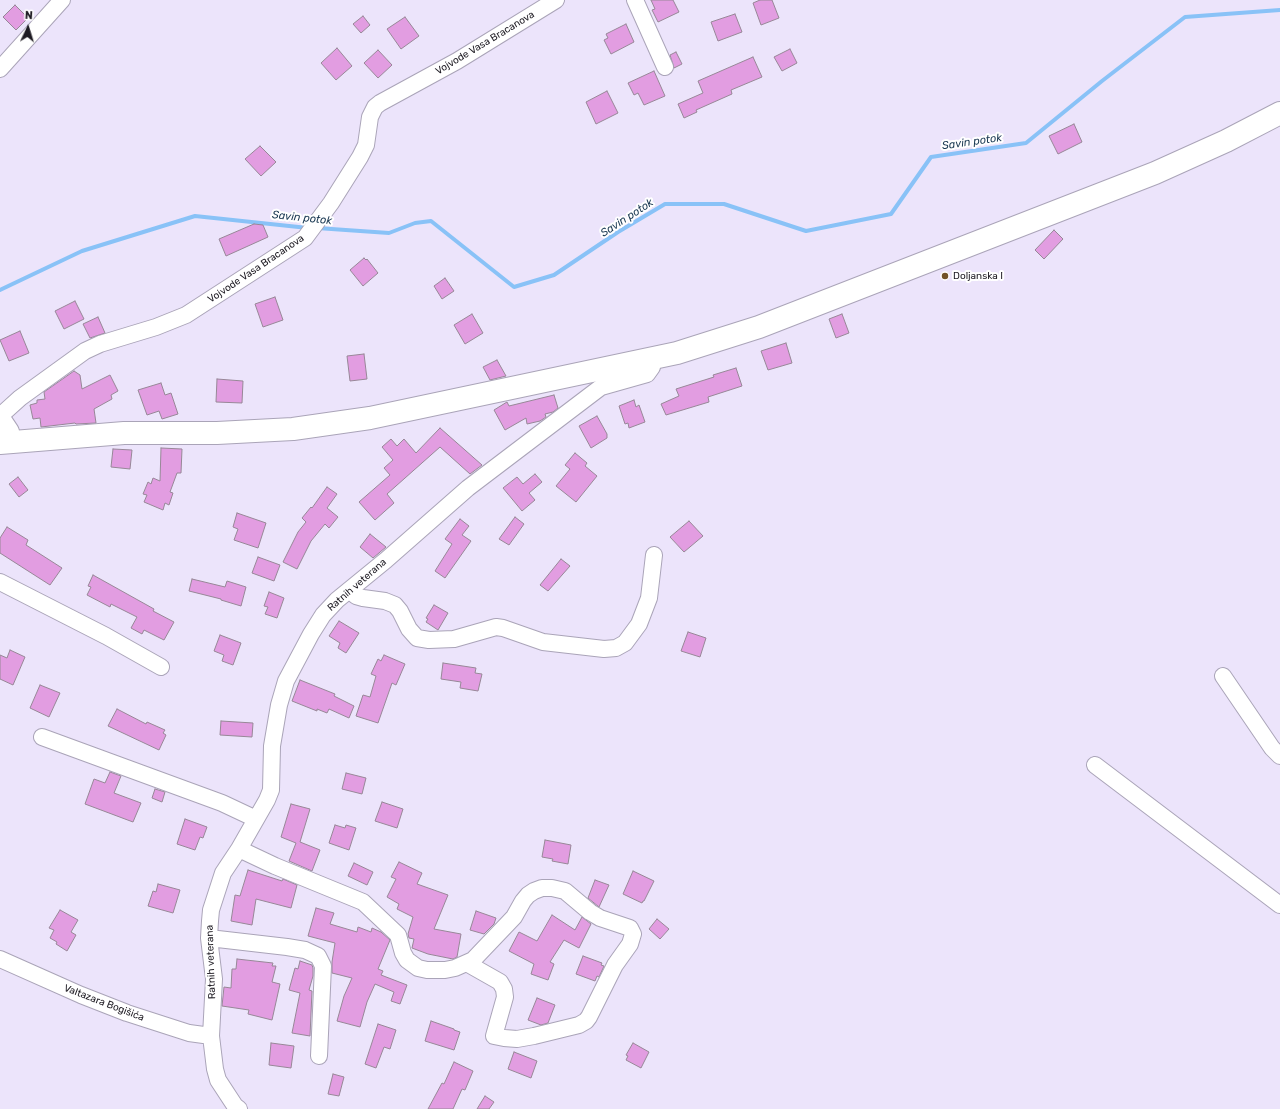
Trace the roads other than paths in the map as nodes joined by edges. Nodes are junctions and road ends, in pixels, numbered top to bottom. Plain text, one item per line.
1 (62, 0) edge
2 (556, 0) edge
3 (635, 0) edge
4 (665, 67) dead end
5 (0, 69) edge
6 (1280, 114) edge
7 (652, 359) junction
8 (0, 416) edge
9 (0, 420) edge
10 (5, 443) edge
11 (654, 555) dead end
12 (0, 582) edge
13 (349, 590) junction
14 (161, 667) dead end
15 (1223, 676) dead end
16 (42, 737) dead end
17 (1280, 756) edge
18 (1095, 765) dead end
19 (256, 819) junction
20 (239, 849) junction
21 (1280, 905) edge
22 (209, 938) junction
23 (0, 959) edge
24 (468, 963) junction
25 (211, 1036) junction
26 (319, 1056) dead end
27 (232, 1105) edge

1 - 5 street
2 - 8 street, Vojvode Vasa Bracanova
3 - 4 street
6 - 7 street
7 - 10 street
7 - 13 street, Ratnih veterana
9 - 10 street
11 - 13 street
12 - 14 street
13 - 19 street, Ratnih veterana
15 - 17 street
16 - 19 street
18 - 21 street
19 - 20 street, Ratnih veterana
20 - 22 street, Ratnih veterana
20 - 24 street
22 - 25 street, Ratnih veterana
22 - 26 street
23 - 25 street, Valtazara Bogišića
24 - 24 street
25 - 27 street, Ratnih veterana

